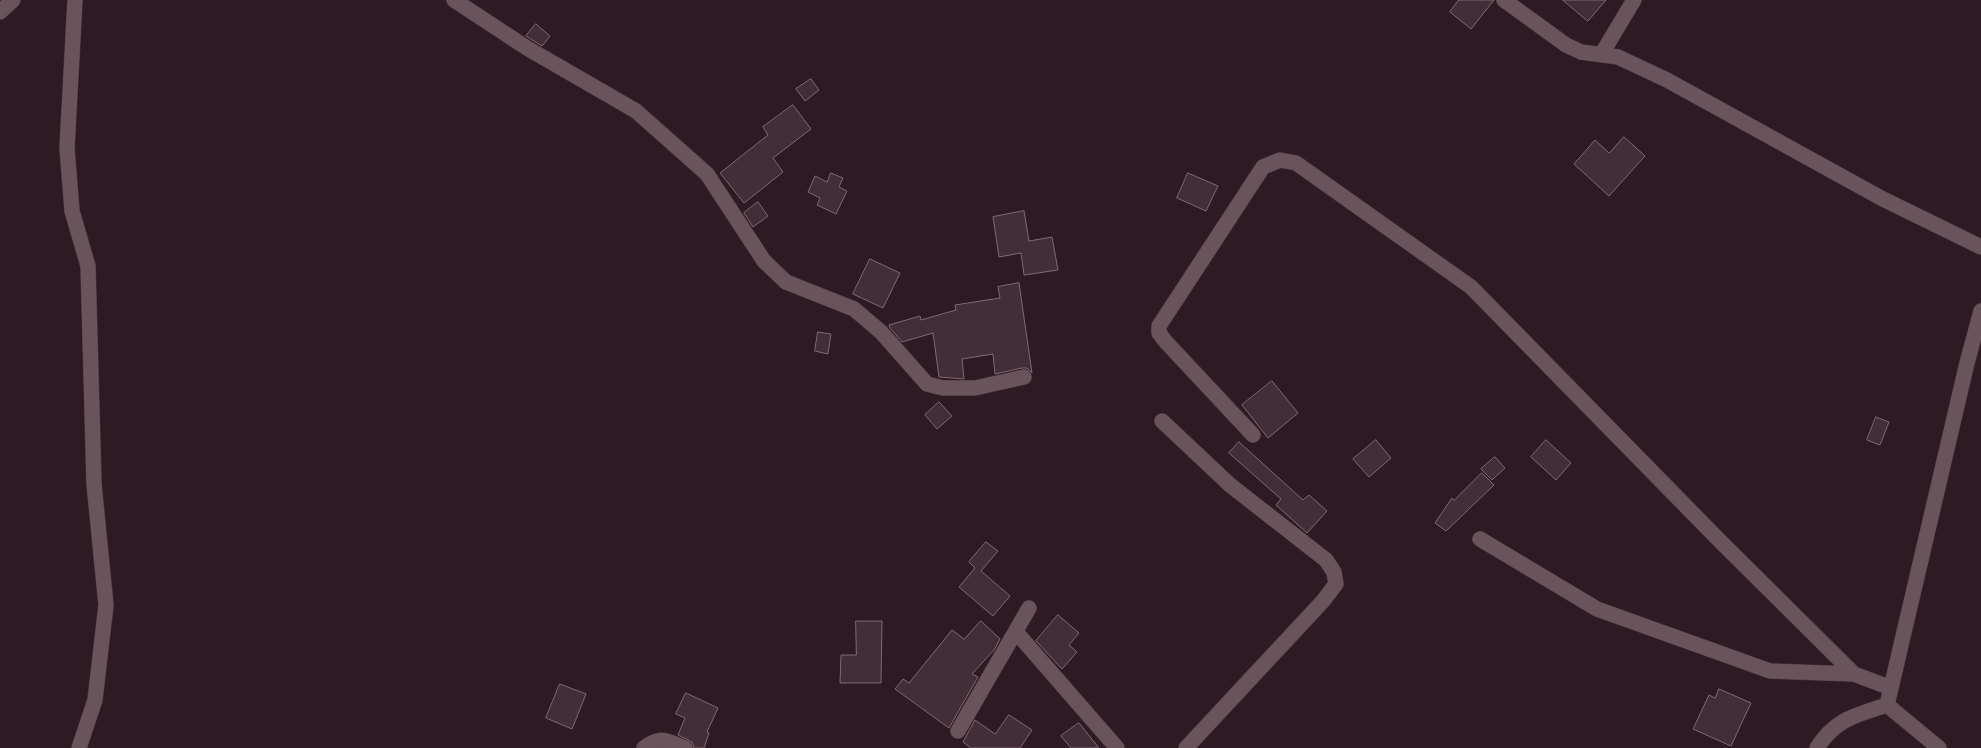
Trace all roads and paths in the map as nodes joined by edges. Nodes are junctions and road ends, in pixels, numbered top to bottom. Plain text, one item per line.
1 (14, 0) edge
2 (75, 0) edge
3 (454, 0) edge
4 (1504, 0) edge
5 (1634, 0) edge
6 (0, 12) edge
7 (1601, 55) junction
8 (1981, 247) edge
9 (1981, 311) edge
10 (1974, 364) edge
11 (1024, 377) dead end
12 (1162, 421) dead end
13 (1253, 435) dead end
14 (1480, 539) dead end
15 (1029, 608) dead end
16 (1016, 632) junction
17 (1854, 674) junction
18 (1890, 688) junction
19 (1887, 705) junction
20 (958, 731) dead end
21 (79, 748) edge
22 (644, 748) edge
23 (685, 748) edge
24 (1117, 748) edge
25 (1186, 748) edge
26 (1817, 748) edge
27 (1940, 748) edge

1 - 6 street
2 - 21 street
3 - 11 street
4 - 7 street
5 - 7 street
7 - 8 street
9 - 10 street
10 - 18 street
12 - 25 street
13 - 17 street
14 - 17 street
15 - 16 street
16 - 20 street
16 - 24 street
17 - 18 street
18 - 19 street
19 - 26 street
19 - 27 street
22 - 23 street

